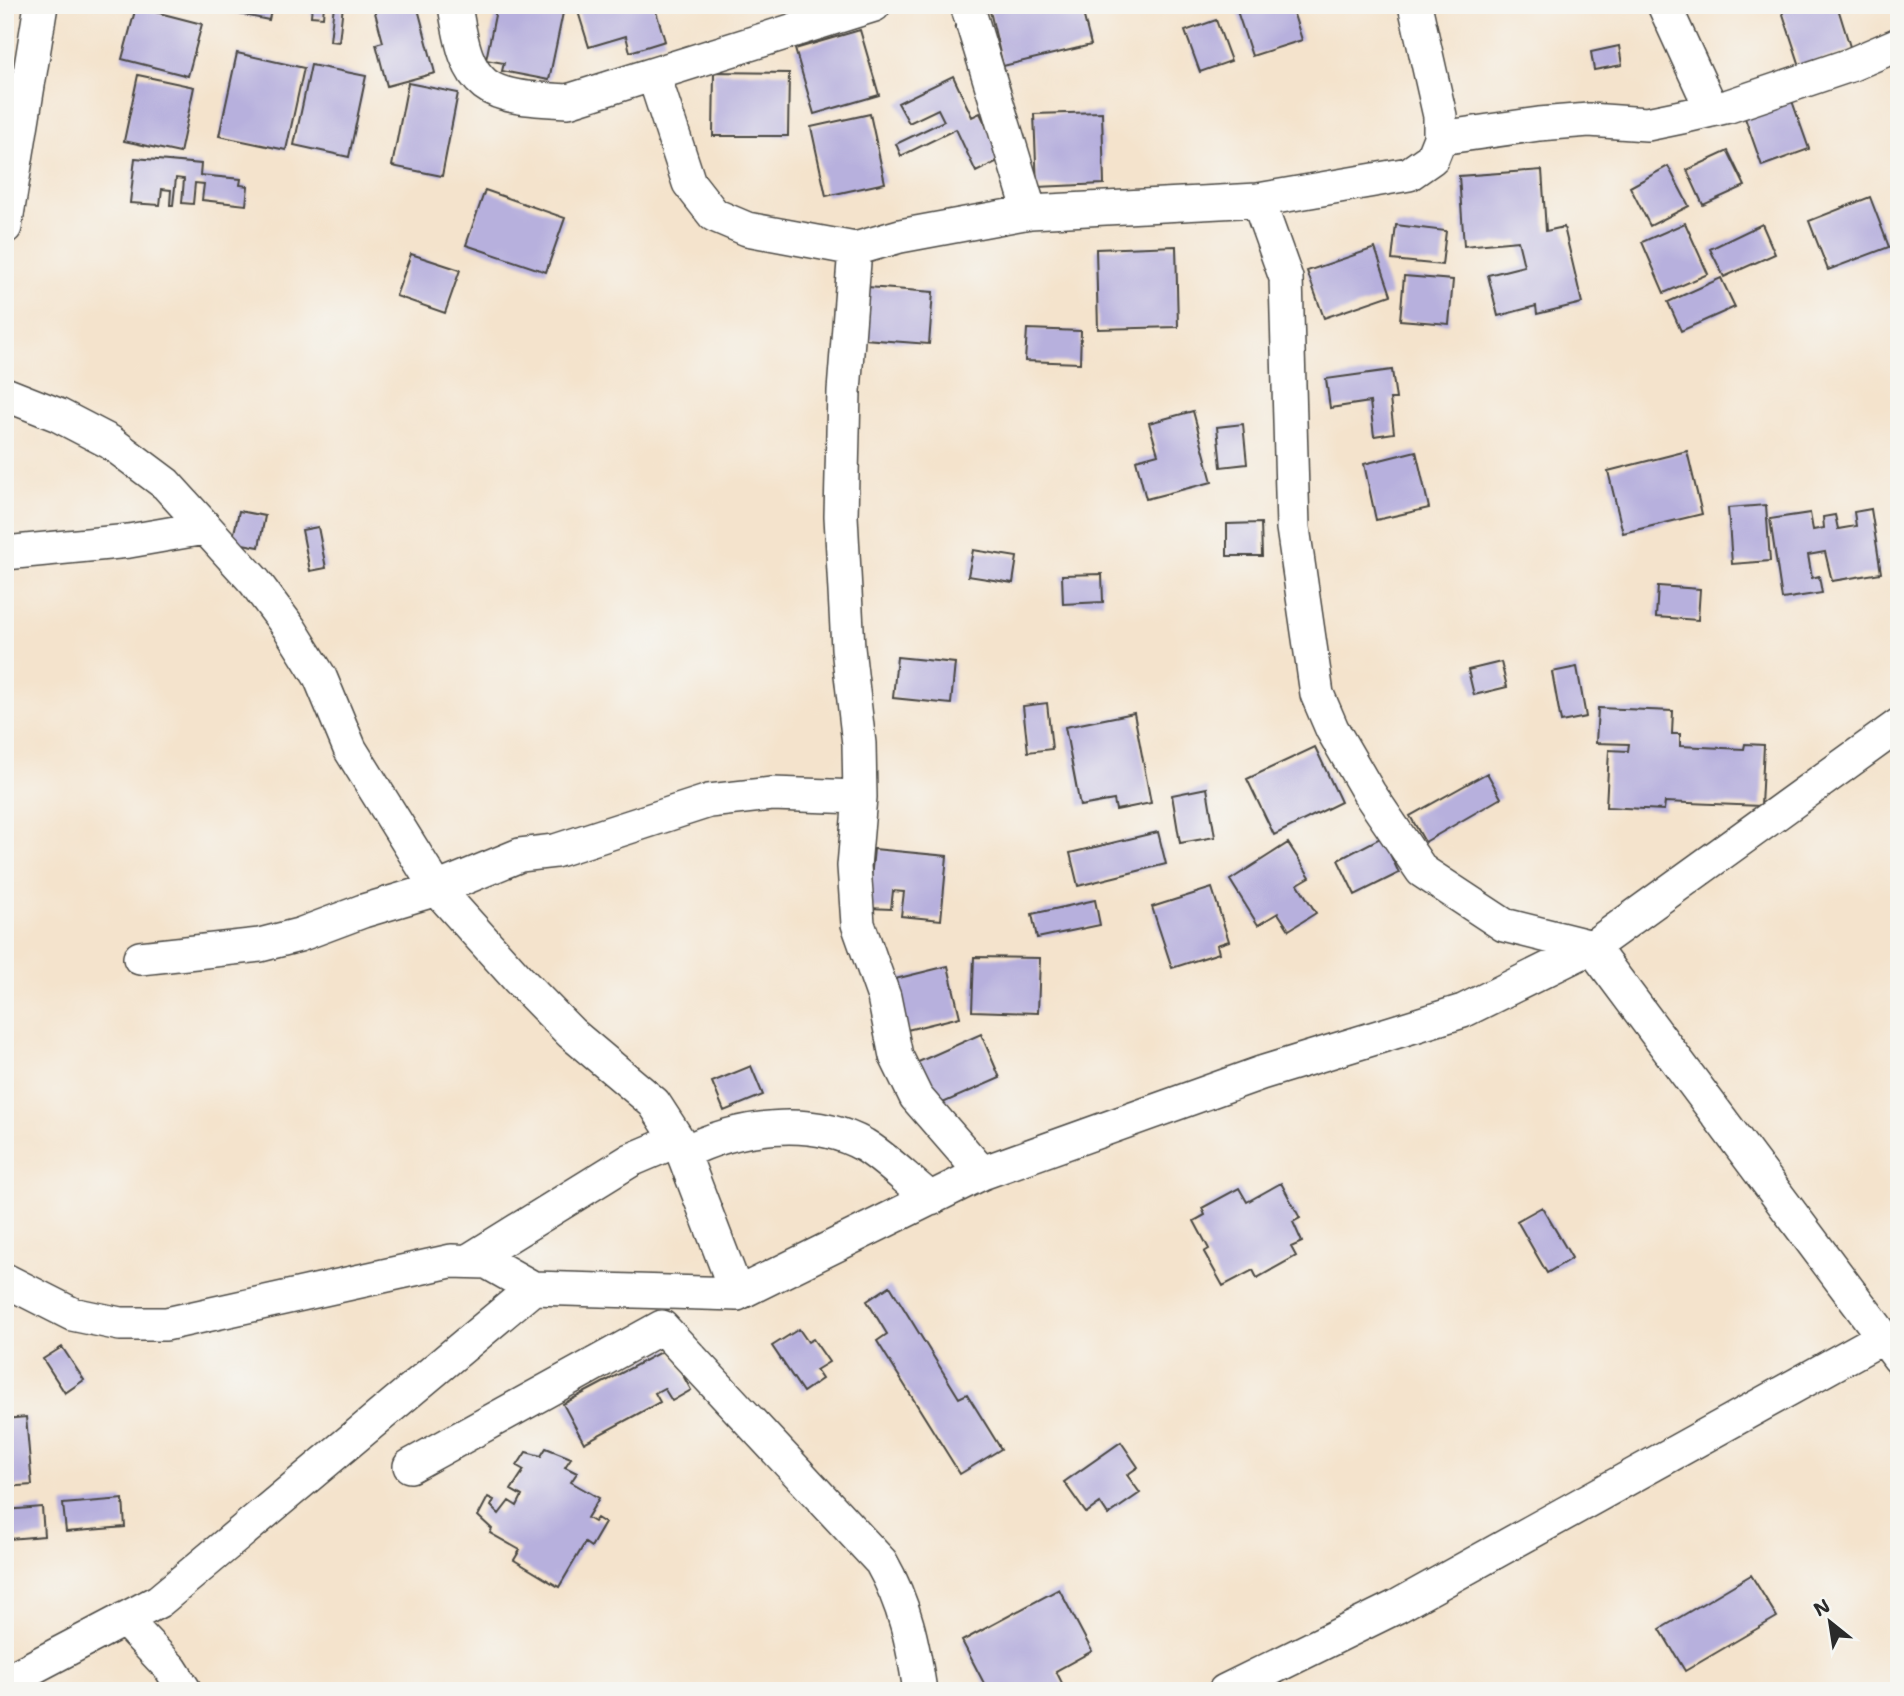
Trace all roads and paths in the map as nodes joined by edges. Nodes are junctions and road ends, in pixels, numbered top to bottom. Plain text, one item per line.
1 (41, 5) edge
2 (455, 5) edge
3 (874, 5) edge
4 (967, 5) edge
5 (1415, 5) edge
6 (1664, 5) edge
7 (1899, 44) edge
8 (654, 76) junction
9 (1712, 110) junction
10 (1440, 138) junction
11 (1258, 200) junction
12 (1030, 212) junction
13 (5, 227) edge
14 (855, 249) junction
15 (5, 394) edge
16 (204, 528) junction
17 (5, 553) edge
18 (1899, 725) edge
19 (860, 797) junction
20 (437, 889) junction
21 (1592, 947) junction
22 (141, 958) dead end
23 (681, 1146) junction
24 (982, 1173) junction
25 (931, 1199) junction
26 (468, 1261) junction
27 (5, 1280) edge
28 (533, 1288) junction
29 (737, 1294) junction
30 (1891, 1348) edge
31 (410, 1466) dead end
32 (124, 1619) junction
33 (5, 1682) edge
34 (185, 1691) edge
35 (920, 1691) edge
36 (1225, 1691) edge

1 - 13 street
2 - 8 street
3 - 8 street
4 - 12 street
5 - 10 street
6 - 9 street
7 - 9 street
8 - 14 street
9 - 10 street
10 - 11 street
11 - 12 street
11 - 21 street
12 - 14 street
14 - 19 street
15 - 16 street
16 - 17 street
16 - 20 street
18 - 21 street
19 - 20 street
19 - 24 street
20 - 22 street
20 - 23 street
21 - 24 street
21 - 30 street
23 - 25 street
23 - 26 street
23 - 29 street
24 - 25 street
25 - 29 street
26 - 27 street
26 - 28 street
28 - 29 street
28 - 32 street
30 - 36 street
31 - 35 street
32 - 33 street
32 - 34 street

